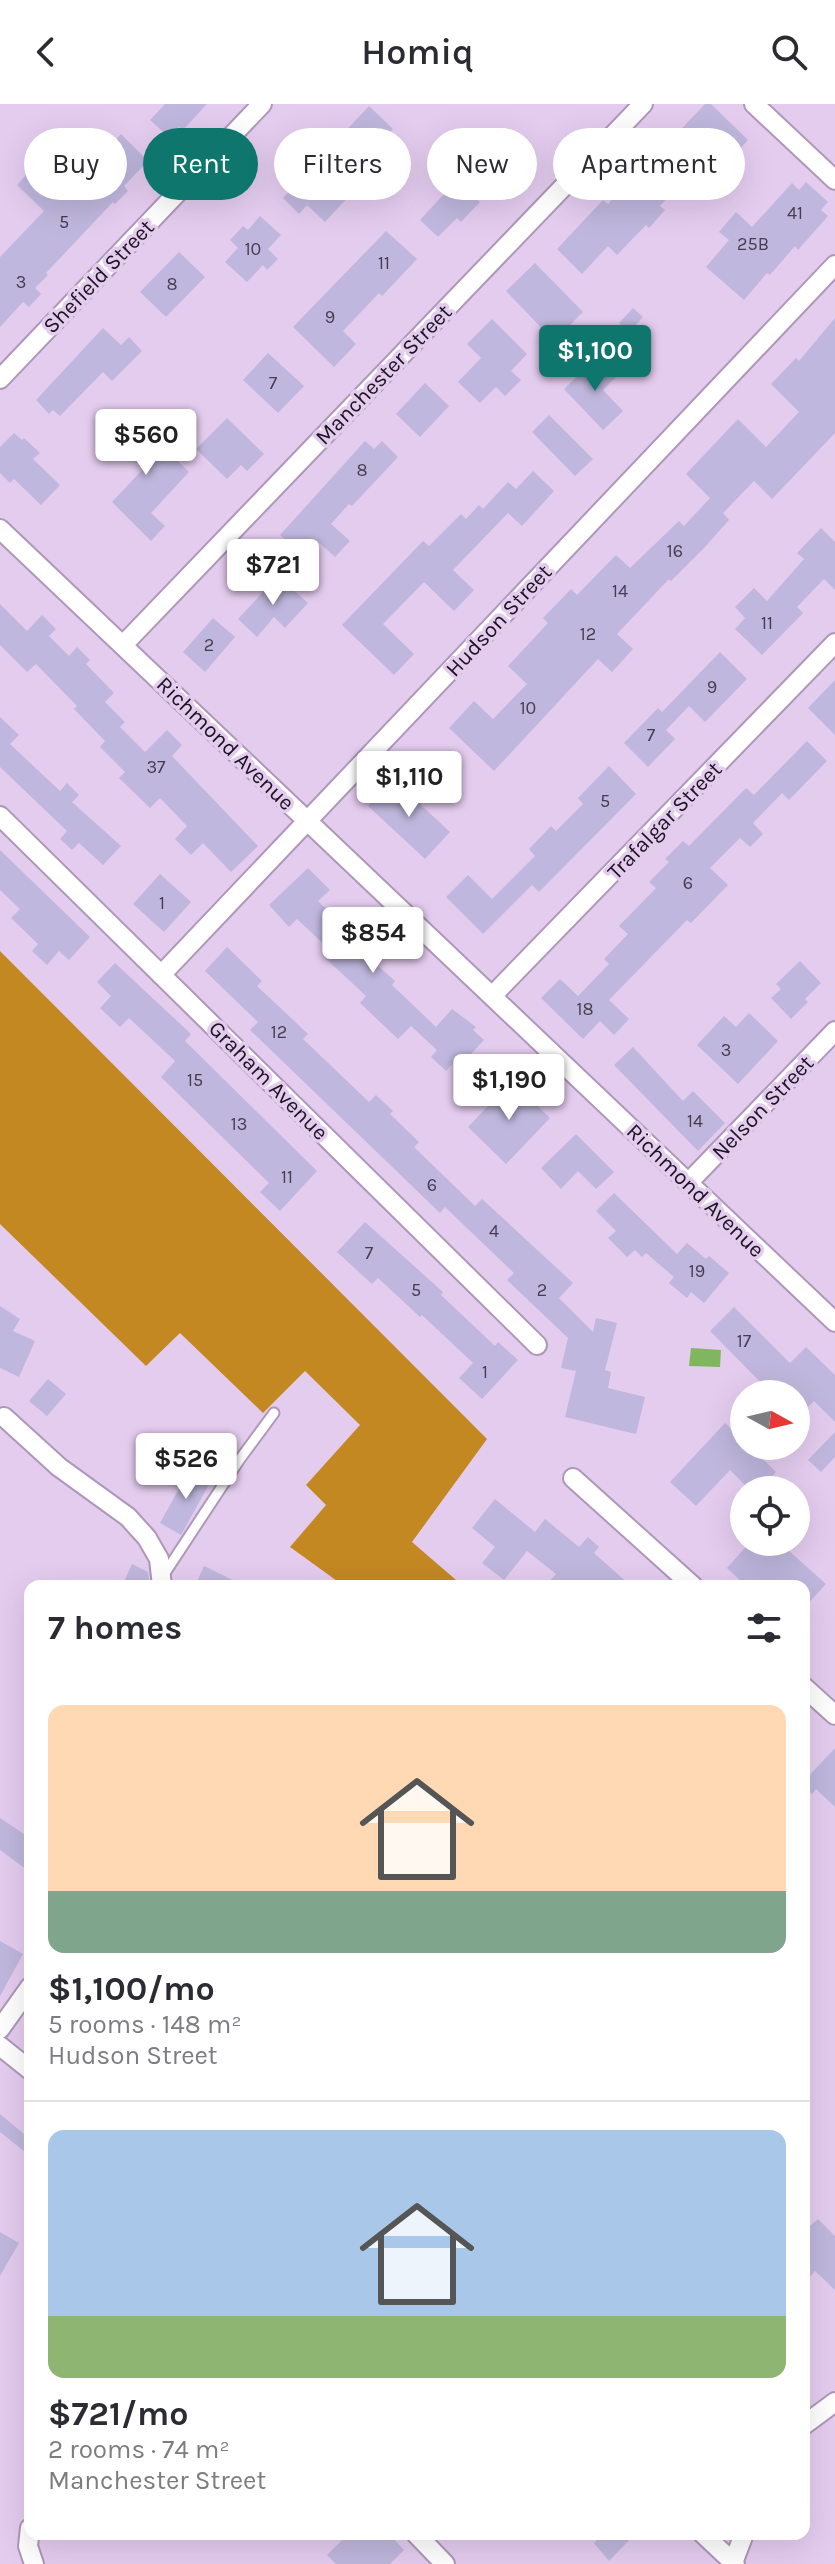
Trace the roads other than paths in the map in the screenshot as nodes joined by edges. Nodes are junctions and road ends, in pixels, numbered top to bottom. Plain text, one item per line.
1 (262, 104) edge
2 (643, 104) edge
3 (754, 104) edge
4 (835, 180) edge
5 (835, 265) edge
6 (0, 379) edge
7 (0, 529) edge
8 (835, 643) edge
9 (123, 645) junction
10 (0, 816) edge
11 (308, 821) junction
12 (161, 975) junction
13 (492, 996) junction
14 (835, 1031) edge
15 (688, 1183) junction
16 (835, 1322) edge
17 (537, 1345) dead end
18 (274, 1413) dead end
19 (4, 1417) dead end
20 (573, 1478) dead end
21 (162, 1580) edge
22 (163, 1580) edge
23 (686, 1580) edge
24 (810, 1692) edge
25 (835, 1715) edge
26 (24, 1995) edge
27 (0, 2029) edge
28 (0, 2046) edge
29 (24, 2065) edge
30 (835, 2402) edge
31 (810, 2421) edge
32 (29, 2540) edge
33 (422, 2540) edge
34 (709, 2540) edge
35 (742, 2540) edge
36 (438, 2557) edge
37 (734, 2563) edge
38 (34, 2564) edge
39 (418, 2564) edge

1 - 6 street, Shefield Street
2 - 9 street, Manchester Street
3 - 4 street
5 - 11 street, Hudson Street
7 - 9 street, Richmond Avenue
8 - 13 street, Trafalgar Street
9 - 11 street, Richmond Avenue
10 - 12 street, Graham Avenue
11 - 12 street, Hudson Street
11 - 13 street, Richmond Avenue
12 - 17 street, Graham Avenue
13 - 15 street, Richmond Avenue
14 - 15 street, Nelson Street
15 - 16 street, Richmond Avenue
18 - 22 lane
19 - 21 street
20 - 23 street
24 - 25 street
26 - 27 street
28 - 29 street
30 - 31 street
32 - 38 street
33 - 36 street
34 - 37 street
35 - 37 street
36 - 39 street

